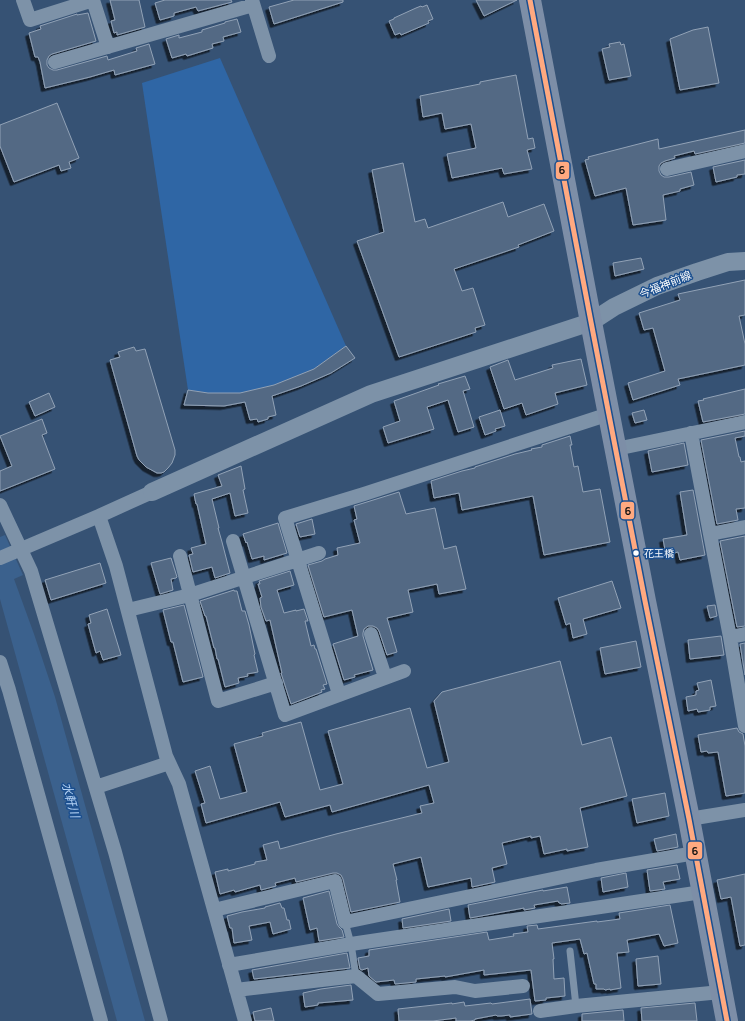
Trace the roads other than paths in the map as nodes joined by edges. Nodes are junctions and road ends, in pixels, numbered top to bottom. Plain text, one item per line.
1 (23, 0) edge
2 (93, 0) edge
3 (530, 0) edge
4 (253, 2) edge
5 (108, 47) junction
6 (269, 56) dead end
7 (55, 62) dead end
8 (745, 151) edge
9 (667, 169) dead end
10 (745, 260) edge
11 (591, 322) junction
12 (609, 414) junction
13 (745, 422) edge
14 (692, 433) junction
15 (616, 449) junction
16 (152, 492) joint
17 (0, 505) edge
18 (99, 516) junction
19 (745, 527) edge
20 (710, 534) junction
21 (233, 541) dead end
22 (17, 551) junction
23 (319, 554) dead end
24 (180, 556) dead end
25 (0, 558) edge
26 (298, 560) junction
27 (244, 578) junction
28 (190, 596) junction
29 (128, 610) junction
30 (372, 634) dead end
31 (745, 634) edge
32 (730, 638) junction
33 (0, 662) edge
34 (404, 671) dead end
35 (385, 678) junction
36 (276, 683) junction
37 (339, 694) junction
38 (745, 726) edge
39 (169, 763) junction
40 (96, 787) junction
41 (745, 810) edge
42 (689, 819) junction
43 (695, 853) junction
44 (702, 892) junction
45 (214, 910) junction
46 (345, 922) junction
47 (351, 944) junction
48 (570, 951) dead end
49 (229, 965) junction
50 (356, 976) junction
51 (523, 986) dead end
52 (236, 990) junction
53 (721, 992) junction
54 (576, 1006) junction
55 (540, 1011) dead end
56 (101, 1021) edge
57 (161, 1021) edge
58 (245, 1021) edge
59 (727, 1021) edge

1 - 2 street
2 - 5 street
3 - 11 main road
4 - 5 street
4 - 6 street
5 - 7 street
8 - 9 street
10 - 11 street, 今福神前線
11 - 12 main road
11 - 16 street, 今福神前線
12 - 15 main road
12 - 26 street
13 - 14 street
14 - 15 street
14 - 20 street
15 - 42 main road
16 - 18 street
17 - 22 street
18 - 22 street
18 - 29 street
19 - 20 street
20 - 32 street
21 - 27 street
22 - 25 street
22 - 40 street
23 - 26 street
24 - 28 street
26 - 27 street
26 - 37 street
27 - 28 street
27 - 36 street
28 - 29 street
28 - 36 street
29 - 39 street
30 - 35 street
31 - 32 street
32 - 38 street
33 - 56 street
34 - 35 street
35 - 37 street
36 - 37 street
39 - 40 street
39 - 45 street
40 - 57 street
41 - 42 street
42 - 43 main road
43 - 44 main road
43 - 46 street
44 - 47 street
44 - 53 main road
45 - 46 street
45 - 49 street
46 - 47 lane
47 - 49 street
47 - 50 lane
48 - 54 lane
49 - 52 street
50 - 51 street
50 - 52 street
52 - 58 street
53 - 54 street
53 - 59 main road
54 - 55 street

